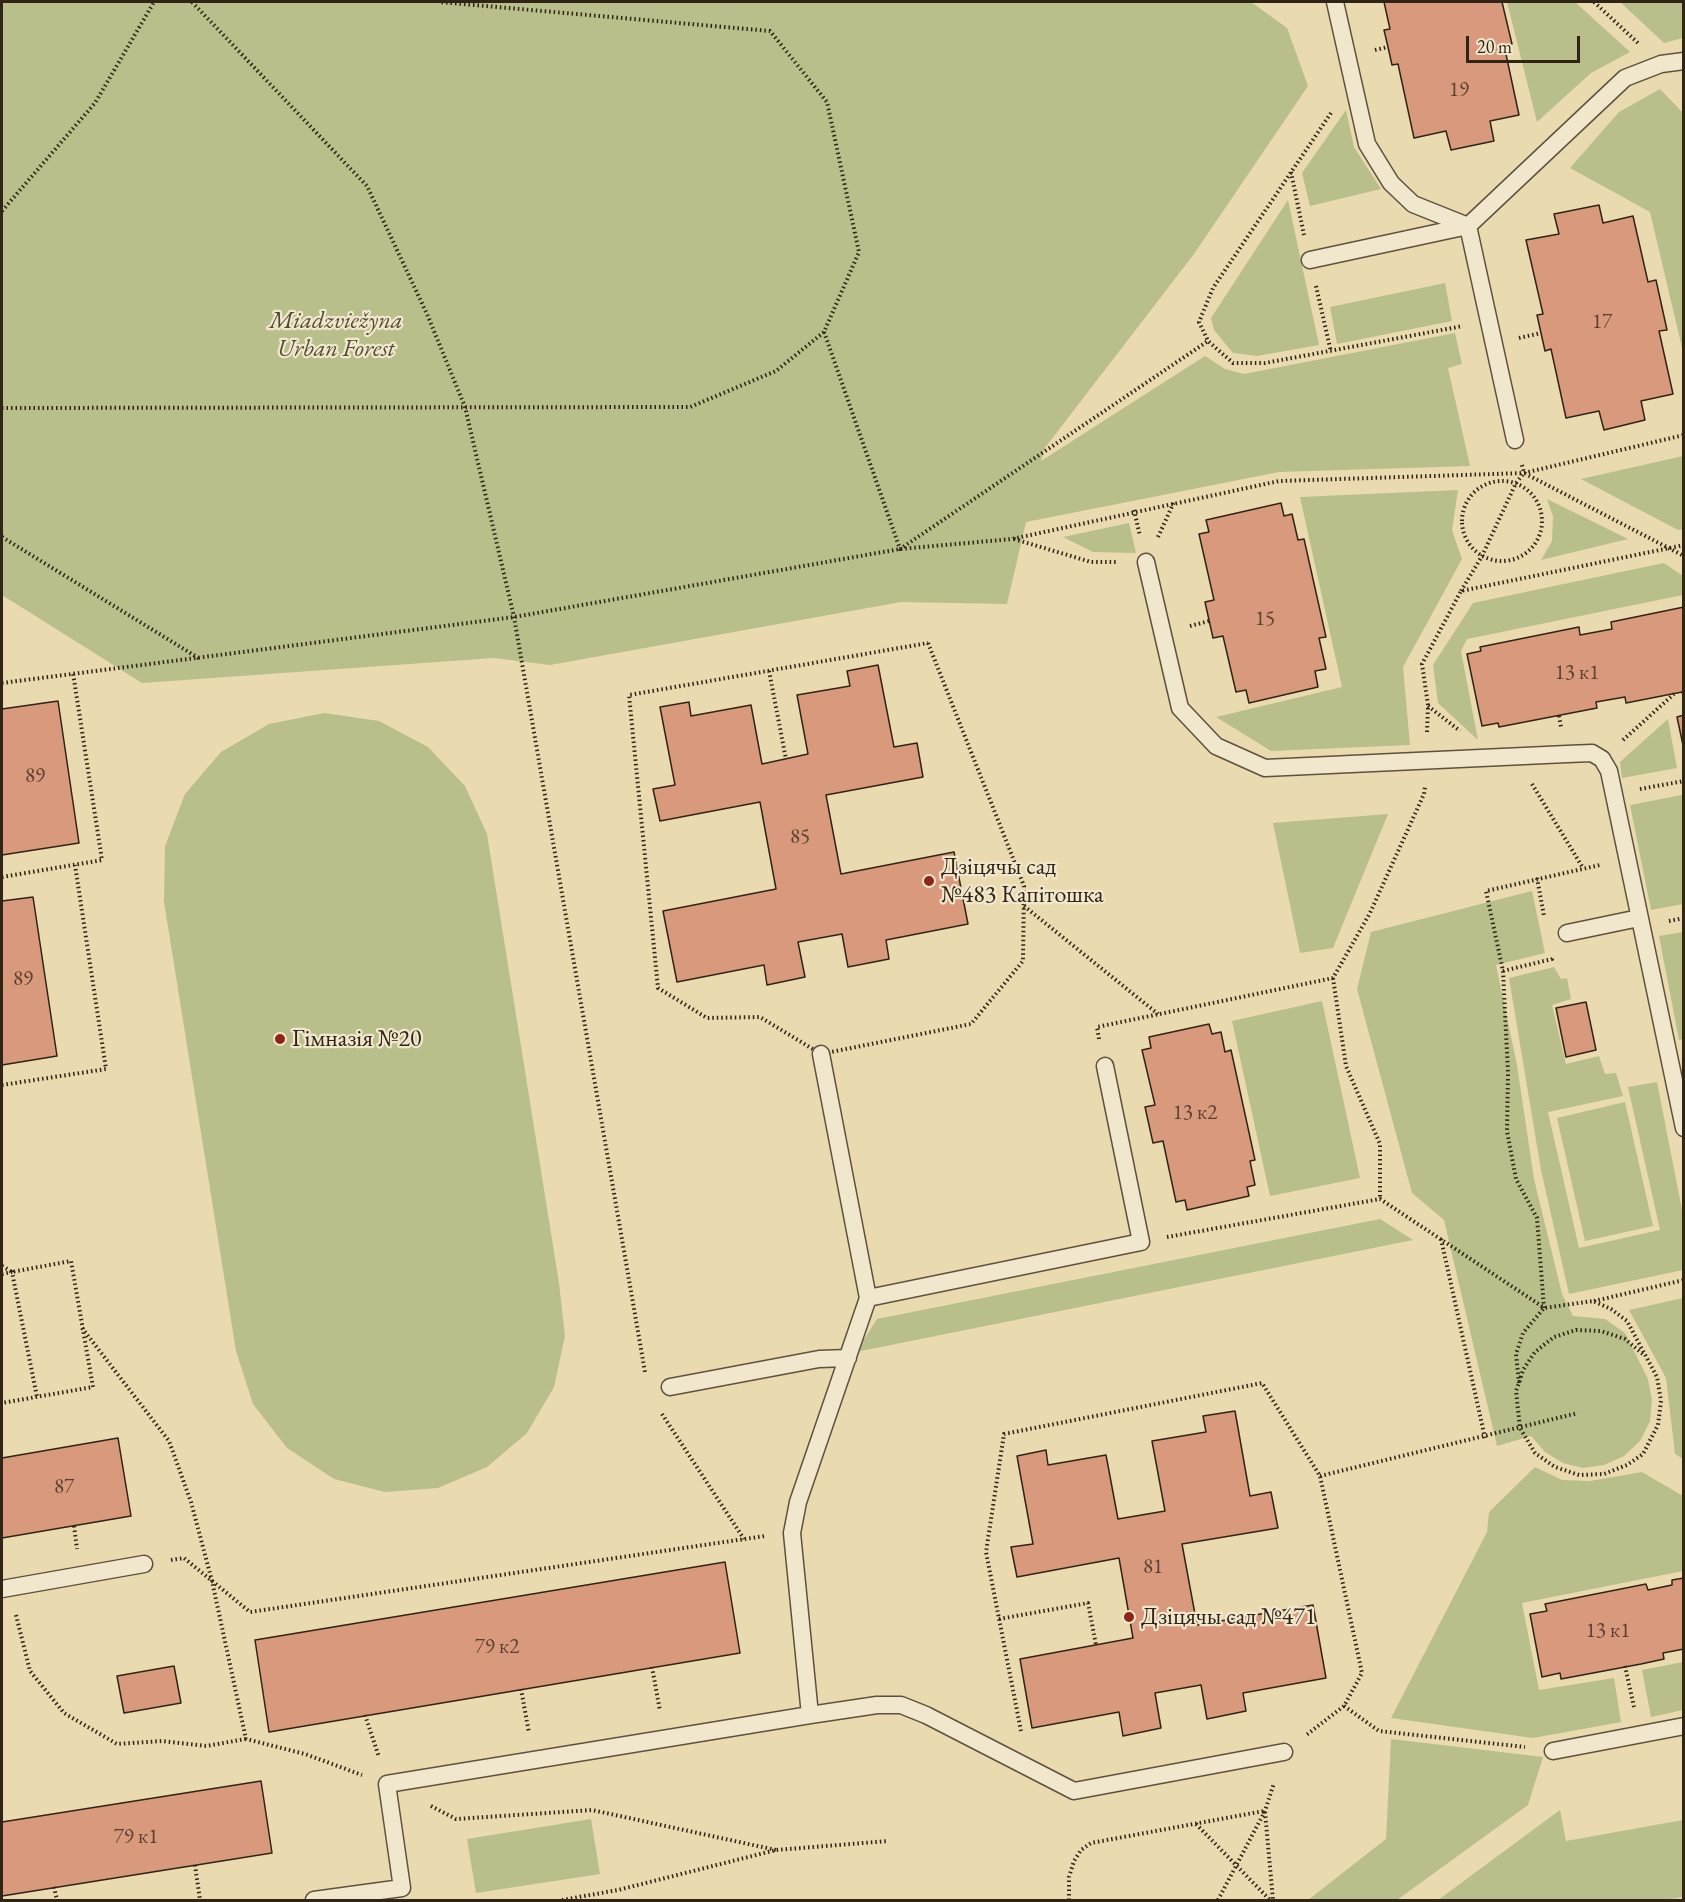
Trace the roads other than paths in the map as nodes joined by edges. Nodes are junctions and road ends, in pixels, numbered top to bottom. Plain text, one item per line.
1 (1335, 2) edge
2 (1683, 61) edge
3 (1468, 226) junction
4 (1310, 260) dead end
5 (1515, 440) dead end
6 (1146, 562) road end
7 (1639, 918) junction
8 (1567, 933) dead end
9 (821, 1054) road end
10 (1105, 1066) road end
11 (1683, 1128) edge
12 (868, 1298) junction
13 (848, 1358) junction
14 (670, 1387) dead end
15 (144, 1564) road end
16 (6, 1589) edge
17 (810, 1715) junction
18 (1683, 1726) edge
19 (1552, 1751) road end
20 (1284, 1752) road end
21 (314, 1900) edge

1 - 3 lane
2 - 3 lane
3 - 4 lane
3 - 5 lane
6 - 7 lane
7 - 8 lane
7 - 11 lane
9 - 12 lane
10 - 12 lane
12 - 13 lane
13 - 14 lane
13 - 17 lane
15 - 16 lane
17 - 20 lane
17 - 21 lane
18 - 19 lane

